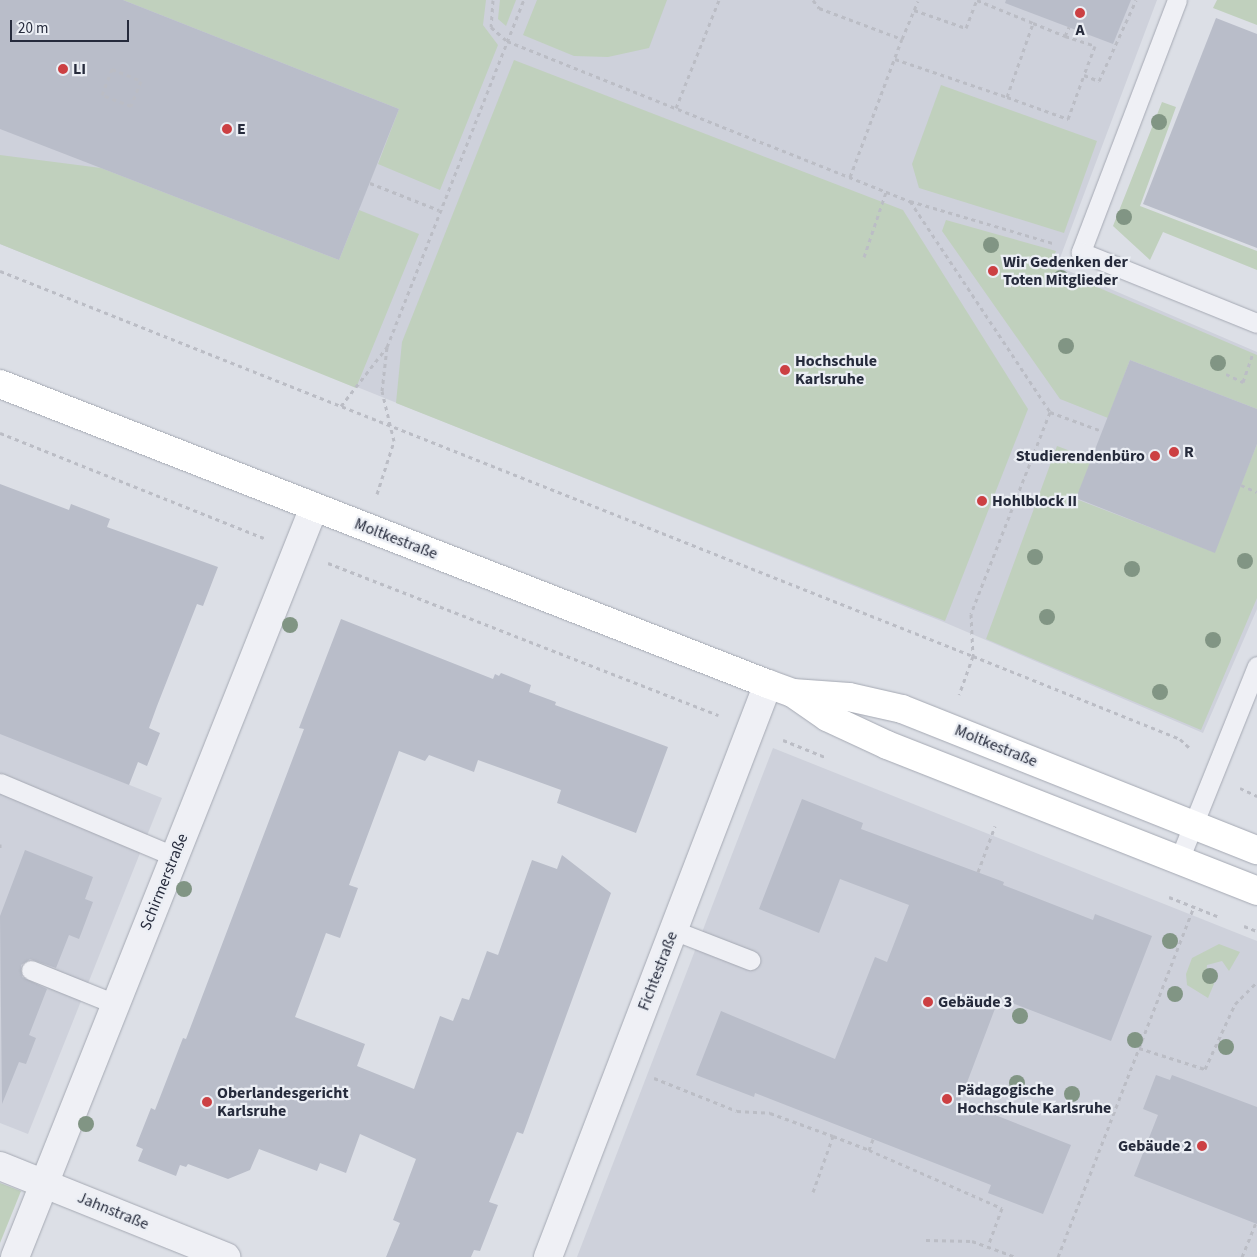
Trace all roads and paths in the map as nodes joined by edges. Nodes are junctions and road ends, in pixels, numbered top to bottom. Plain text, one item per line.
1 (493, 0) edge
2 (524, 0) edge
3 (719, 0) edge
4 (813, 0) edge
5 (977, 0) edge
6 (1136, 0) edge
7 (1177, 0) edge
8 (918, 1) dead end
9 (914, 10) junction
10 (1033, 23) junction
11 (1069, 27) dead end
12 (1065, 36) junction
13 (902, 40) junction
14 (507, 42) junction
15 (895, 59) junction
16 (112, 70) joint
17 (1084, 75) junction
18 (1007, 97) junction
19 (676, 108) junction
20 (850, 177) junction
21 (370, 183) dead end
22 (886, 192) junction
23 (910, 201) junction
24 (439, 210) junction
25 (1081, 252) junction
26 (864, 257) dead end
27 (0, 271) edge
28 (1257, 323) edge
29 (1257, 344) edge
30 (387, 347) junction
31 (1226, 374) dead end
32 (0, 384) edge
33 (341, 406) junction
34 (1050, 412) junction
35 (390, 425) junction
36 (1102, 431) dead end
37 (0, 433) edge
38 (1241, 485) dead end
39 (1257, 492) edge
40 (314, 507) junction
41 (366, 527) junction
42 (296, 551) junction
43 (973, 656) junction
44 (1257, 666) edge
45 (780, 689) junction
46 (945, 726) junction
47 (750, 728) junction
48 (832, 760) dead end
49 (1215, 771) junction
50 (0, 783) edge
51 (1257, 796) edge
52 (987, 822) dead end
53 (1193, 824) junction
54 (1004, 829) dead end
55 (0, 844) edge
56 (1257, 850) edge
57 (0, 851) edge
58 (174, 856) junction
59 (1179, 860) junction
60 (1257, 891) edge
61 (1166, 896) dead end
62 (1194, 907) junction
63 (1221, 917) dead end
64 (1239, 924) dead end
65 (673, 930) junction
66 (1257, 931) edge
67 (750, 960) dead end
68 (31, 970) dead end
69 (1257, 982) edge
70 (115, 1004) junction
71 (1139, 1048) junction
72 (622, 1066) junction
73 (833, 1136) junction
74 (873, 1139) dead end
75 (869, 1150) junction
76 (0, 1166) edge
77 (43, 1183) junction
78 (813, 1192) dead end
79 (1256, 1223) edge
80 (926, 1240) dead end
81 (988, 1246) junction
82 (15, 1257) edge
83 (226, 1257) edge
84 (548, 1257) edge
85 (1016, 1257) edge
86 (1058, 1257) edge
87 (1242, 1257) edge

1 - 14 path
2 - 14 path
3 - 19 path
4 - 13 path
5 - 9 path
5 - 10 path
6 - 17 path
7 - 25 lane
8 - 9 path
9 - 13 path
10 - 12 path
10 - 18 path
11 - 12 path
12 - 17 path
13 - 15 path
14 - 19 path
14 - 24 path
15 - 18 path
15 - 20 path
16 - 16 path
17 - 18 path
19 - 20 path
20 - 22 path
21 - 24 path
22 - 23 path
22 - 26 path
23 - 25 path
23 - 34 path
24 - 30 path
25 - 28 lane
27 - 33 path
29 - 31 path
30 - 33 path
30 - 35 path
32 - 40 main road, Moltkestraße
33 - 35 path
34 - 36 path
34 - 43 path
35 - 41 path
35 - 43 path
37 - 42 path
38 - 39 path
40 - 41 main road, Moltkestraße
40 - 42 street, Schirmerstraße
41 - 45 main road, Moltkestraße
42 - 47 path
42 - 58 street, Schirmerstraße
43 - 46 path
43 - 49 path
44 - 49 lane
45 - 46 main road, Moltkestraße
45 - 47 street, Fichtestraße
45 - 59 main road, Moltkestraße
46 - 53 main road, Moltkestraße
47 - 48 path
47 - 65 street, Fichtestraße
49 - 51 path
49 - 53 lane
50 - 58 lane
52 - 54 path
53 - 56 main road, Moltkestraße
53 - 59 lane
55 - 57 path
58 - 70 street, Schirmerstraße
59 - 60 main road, Moltkestraße
61 - 62 path
62 - 63 path
62 - 71 path
64 - 66 path
65 - 67 lane
65 - 72 street, Fichtestraße
68 - 70 lane
69 - 71 path
70 - 77 street, Schirmerstraße
71 - 86 path
72 - 73 path
72 - 84 street, Fichtestraße
73 - 75 path
73 - 78 path
74 - 75 path
75 - 81 path
76 - 77 street, Jahnstraße
77 - 82 street, Schirmerstraße
77 - 83 street, Jahnstraße
79 - 87 path
80 - 81 path
81 - 85 path

